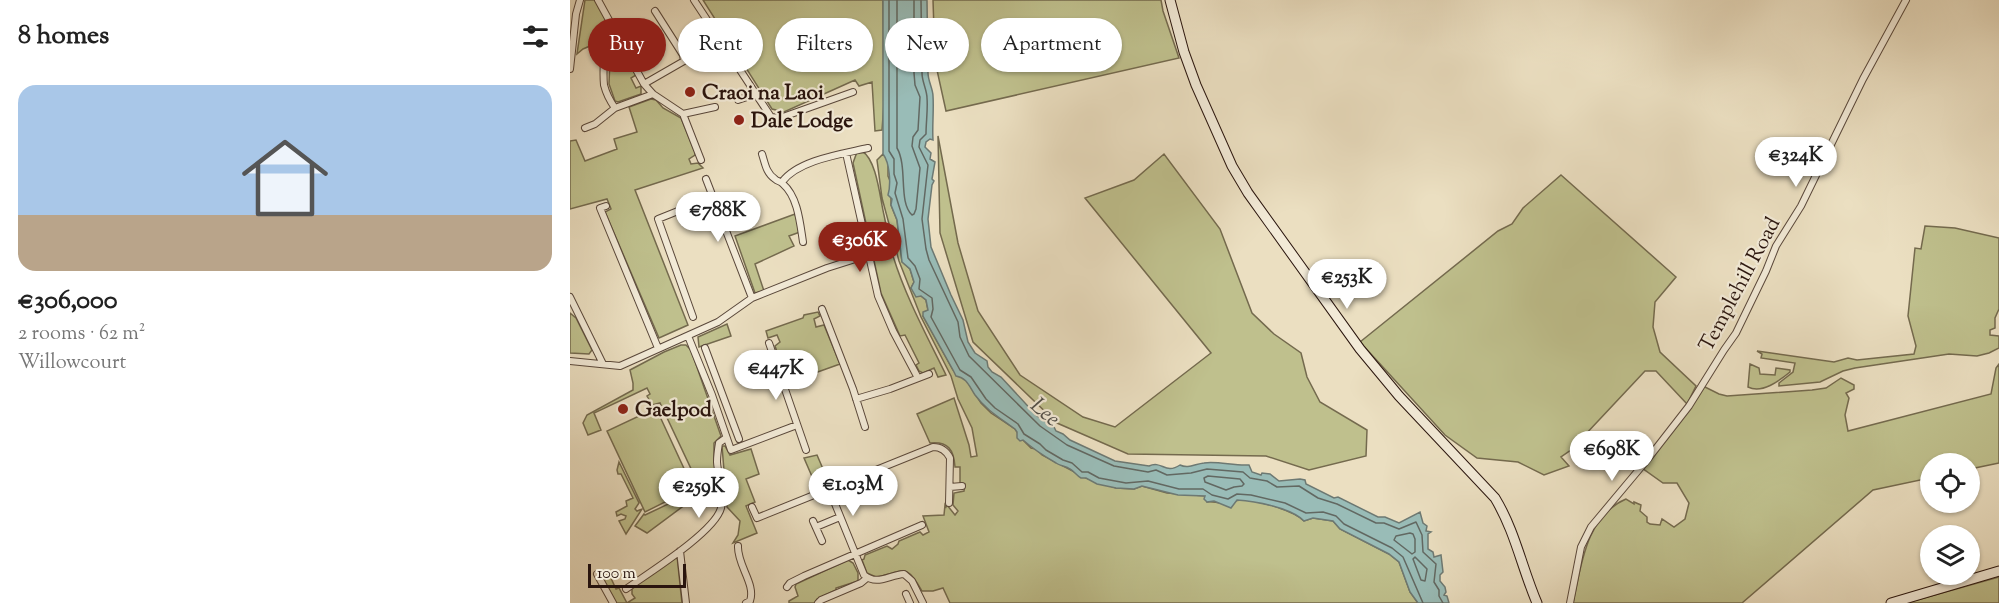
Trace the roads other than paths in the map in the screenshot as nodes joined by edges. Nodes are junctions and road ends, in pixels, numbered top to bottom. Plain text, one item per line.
1 (580, 0) edge
2 (598, 0) edge
3 (694, 0) edge
4 (1170, 0) edge
5 (1906, 0) edge
6 (655, 11) dead end
7 (570, 69) edge
8 (604, 72) edge
9 (644, 84) junction
10 (853, 92) dead end
11 (653, 94) junction
12 (756, 94) junction
13 (738, 100) dead end
14 (715, 107) dead end
15 (615, 108) junction
16 (683, 114) junction
17 (585, 128) dead end
18 (868, 148) dead end
19 (846, 153) junction
20 (762, 154) dead end
21 (700, 160) dead end
22 (706, 179) dead end
23 (782, 182) junction
24 (713, 197) junction
25 (606, 206) dead end
26 (803, 242) dead end
27 (868, 255) junction
28 (570, 297) edge
29 (752, 298) junction
30 (572, 306) edge
31 (822, 309) dead end
32 (693, 317) dead end
33 (688, 336) junction
34 (769, 343) dead end
35 (658, 348) junction
36 (705, 348) dead end
37 (570, 362) edge
38 (603, 364) junction
39 (929, 374) dead end
40 (918, 378) junction
41 (721, 392) junction
42 (712, 395) junction
43 (856, 399) junction
44 (796, 425) junction
45 (865, 427) dead end
46 (726, 438) junction
47 (739, 439) dead end
48 (806, 450) dead end
49 (962, 486) dead end
50 (950, 487) junction
51 (828, 489) junction
52 (949, 503) dead end
53 (752, 507) dead end
54 (840, 517) junction
55 (922, 525) dead end
56 (822, 541) dead end
57 (738, 546) dead end
58 (680, 551) junction
59 (856, 554) junction
60 (1999, 571) edge
61 (597, 574) dead end
62 (867, 578) junction
63 (787, 587) dead end
64 (626, 589) dead end
65 (906, 594) dead end
66 (613, 603) edge
67 (686, 603) edge
68 (746, 603) edge
69 (818, 603) edge
70 (910, 603) edge
71 (923, 603) edge
72 (1537, 603) edge
73 (1570, 603) edge
74 (1891, 603) edge

1 - 7 street
2 - 9 street
3 - 12 street
4 - 72 main road
5 - 73 street, Templehill Road
6 - 9 street
8 - 15 street
9 - 11 street
10 - 12 street
11 - 15 street
11 - 16 street
12 - 13 street
14 - 16 street
15 - 17 street
16 - 21 street
18 - 19 street
19 - 23 street
19 - 27 street
20 - 23 street
22 - 24 street
23 - 26 street
24 - 29 street
24 - 32 street
25 - 35 street
27 - 29 street
27 - 40 street
28 - 30 street
29 - 33 street
30 - 38 street
31 - 43 street
33 - 35 street
33 - 42 street
34 - 44 street
35 - 38 street
36 - 41 street
37 - 38 street
39 - 40 street
40 - 43 street
41 - 42 street
41 - 47 street
42 - 46 street
43 - 45 street
44 - 46 street
44 - 48 street
46 - 58 street
49 - 50 street
50 - 51 street
50 - 52 street
51 - 53 street
51 - 54 street
54 - 56 street
54 - 59 street
55 - 59 street
57 - 68 street
58 - 64 street
58 - 67 street
59 - 62 street
59 - 63 street
60 - 74 main road
61 - 66 street
62 - 69 street
62 - 71 street
65 - 70 street

